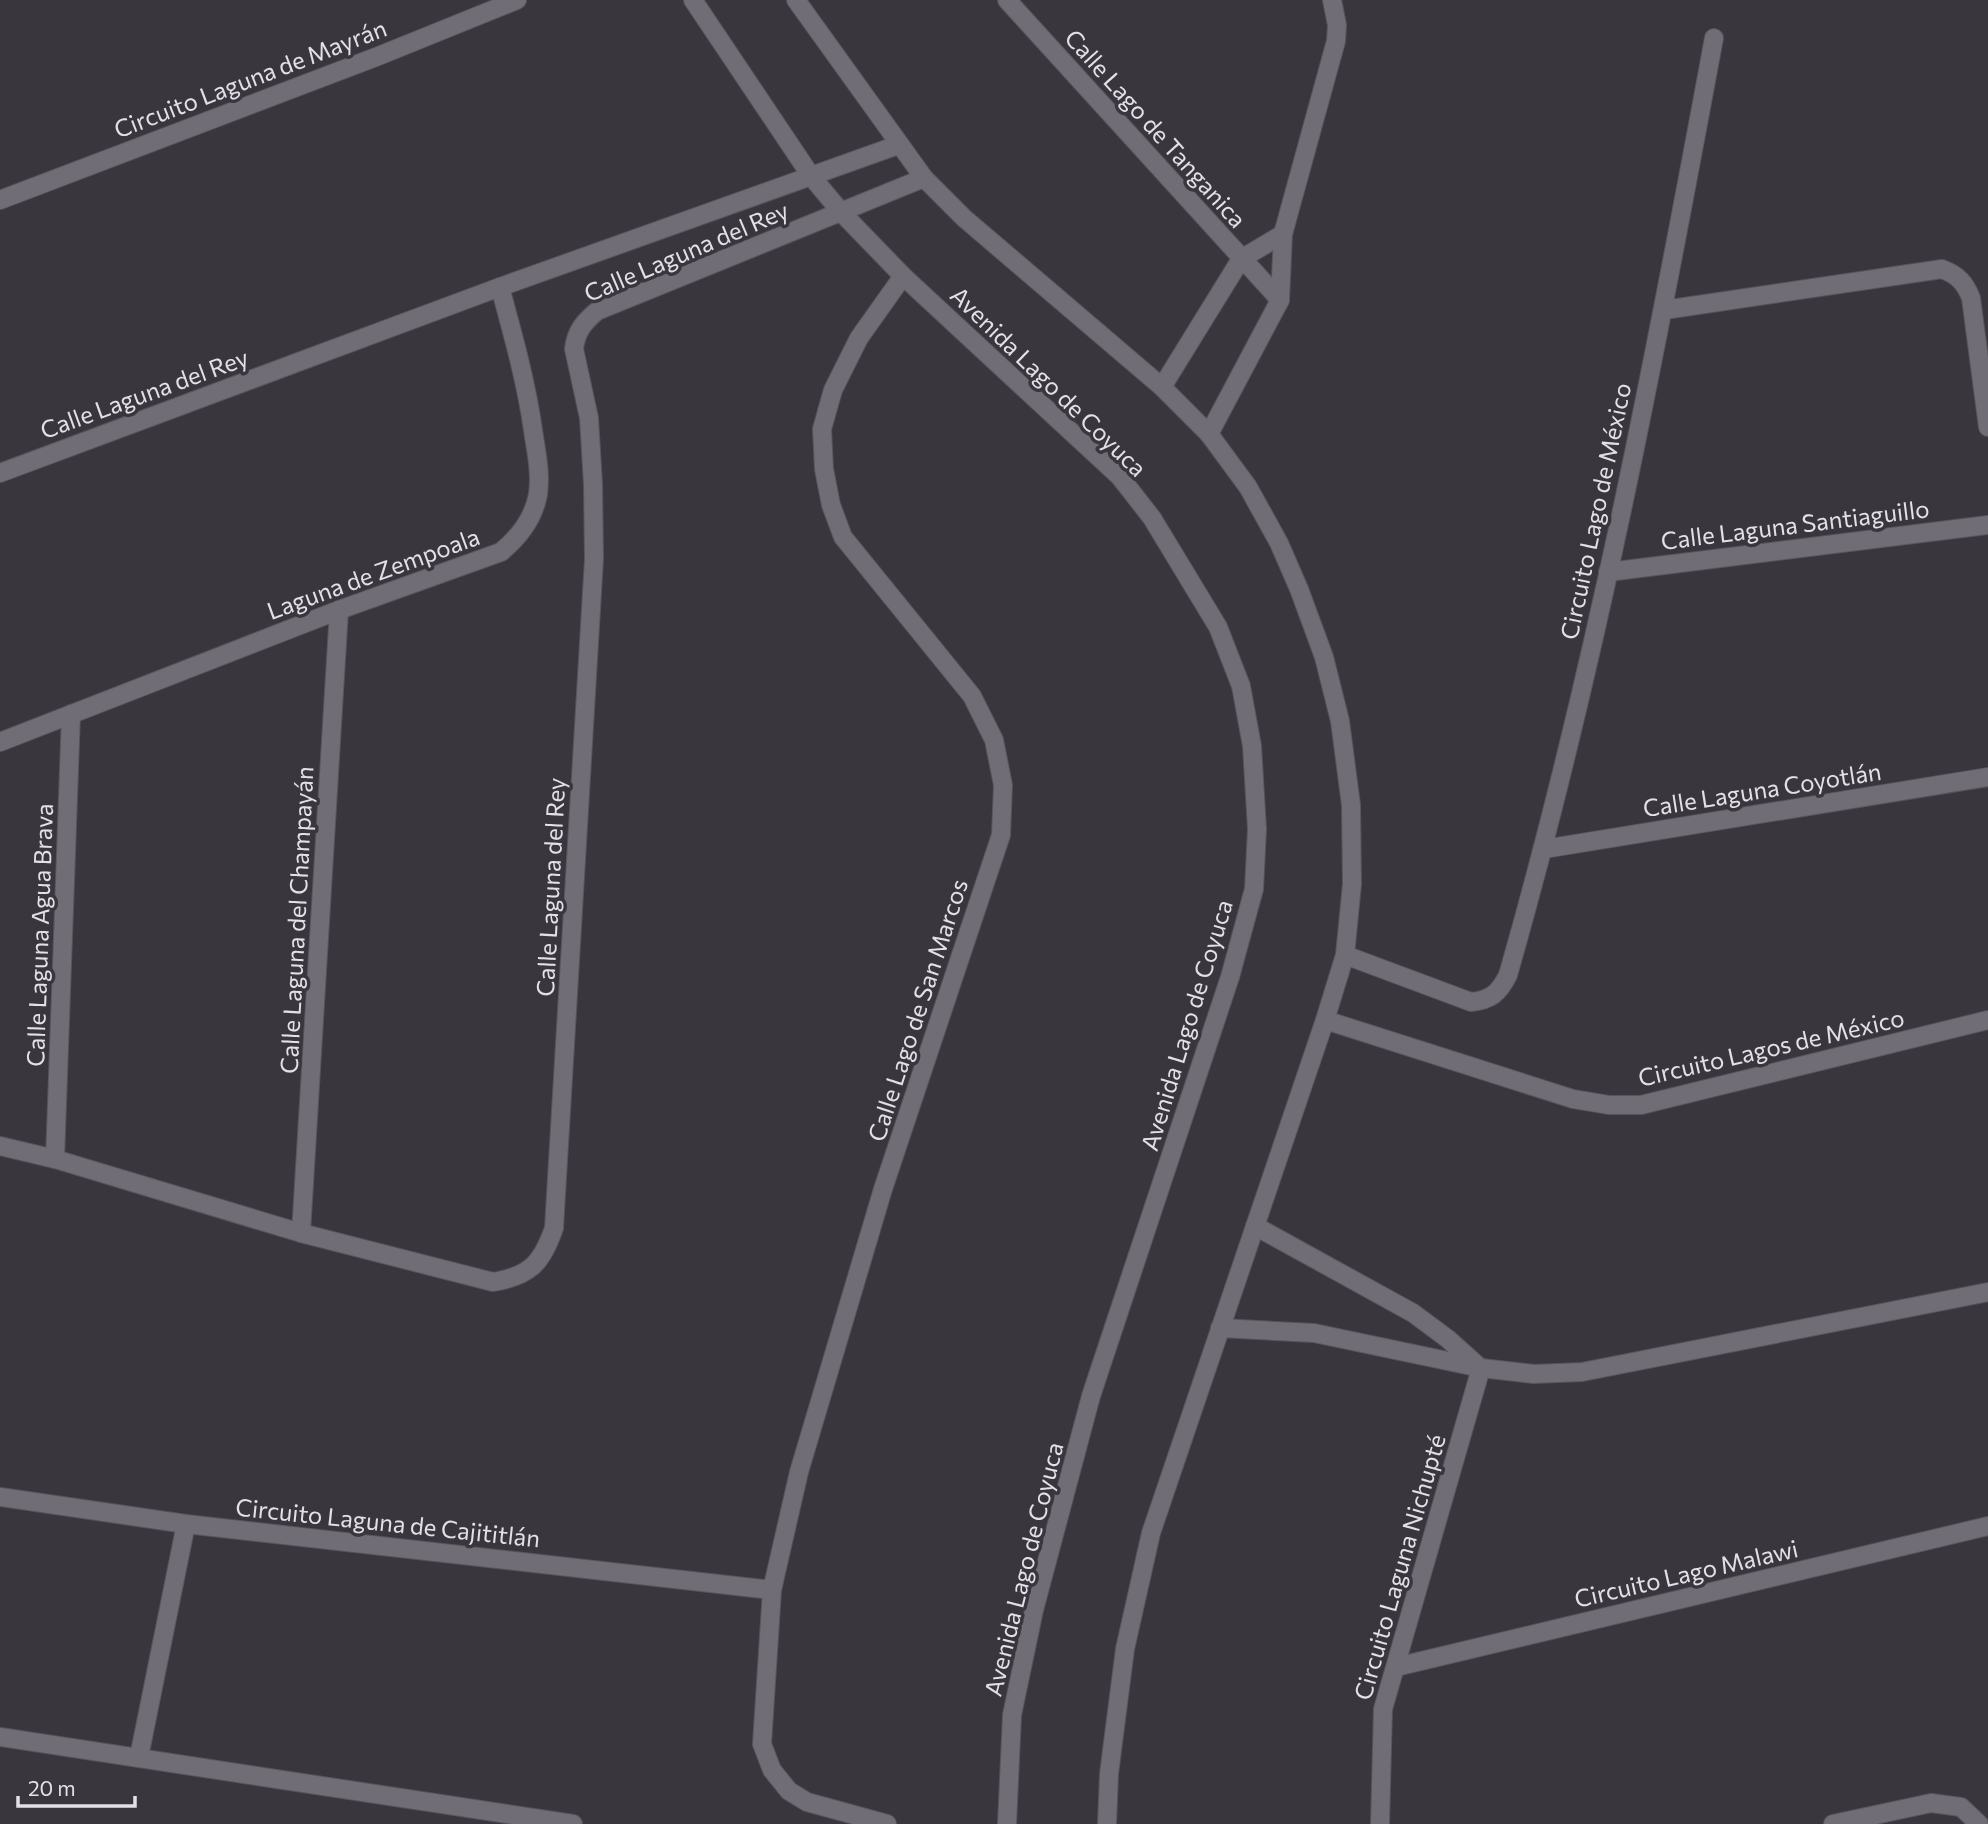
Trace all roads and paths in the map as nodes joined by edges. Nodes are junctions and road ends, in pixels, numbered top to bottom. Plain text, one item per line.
1 (517, 0) edge
2 (693, 0) edge
3 (796, 0) edge
4 (1007, 0) edge
5 (1332, 0) edge
6 (1714, 38) dead end
7 (898, 145) junction
8 (811, 176) junction
9 (924, 178) junction
10 (0, 200) edge
11 (841, 212) junction
12 (1283, 234) junction
13 (1241, 259) junction
14 (903, 276) junction
15 (500, 287) junction
16 (1280, 300) junction
17 (1664, 310) junction
18 (1162, 387) junction
19 (1988, 427) edge
20 (1209, 434) junction
21 (0, 473) edge
22 (1988, 525) edge
23 (1608, 572) junction
24 (339, 610) junction
25 (71, 714) junction
26 (0, 742) edge
27 (1988, 777) edge
28 (1544, 849) junction
29 (1345, 955) junction
30 (1325, 1020) junction
31 (1988, 1020) edge
32 (0, 1146) edge
33 (55, 1159) junction
34 (1255, 1226) junction
35 (301, 1233) junction
36 (1988, 1292) edge
37 (1220, 1328) junction
38 (1481, 1368) junction
39 (0, 1497) edge
40 (186, 1524) junction
41 (1988, 1526) edge
42 (772, 1590) junction
43 (1395, 1667) junction
44 (0, 1737) edge
45 (139, 1757) junction
46 (573, 1824) edge
47 (887, 1824) edge
48 (1007, 1824) edge
49 (1107, 1824) edge
50 (1380, 1824) edge
51 (1833, 1824) edge
52 (1979, 1824) edge

1 - 10 street, Circuito Laguna de Mayrán
2 - 8 street, Avenida Lago de Coyuca
3 - 7 street
4 - 13 street, Calle Lago de Tanganica
5 - 12 street, Calle Lago de Tanganica
6 - 17 street, Circuito Lago de México
7 - 8 street, Calle Laguna del Rey
7 - 9 street
8 - 11 street, Avenida Lago de Coyuca
8 - 15 street, Calle Laguna del Rey
9 - 11 street, Calle Laguna del Rey
9 - 18 street
11 - 14 street, Avenida Lago de Coyuca
11 - 35 street, Calle Laguna del Rey
12 - 13 street, Calle Lago de Tanganica
12 - 16 street, Calle Lago de Tanganica
13 - 16 street
13 - 18 street, Calle Lago de Tanganica
14 - 42 street, Calle Lago de San Marcos
14 - 48 street, Avenida Lago de Coyuca
15 - 21 street, Calle Laguna del Rey
15 - 24 street, Laguna de Zempoala
16 - 20 street, Calle Lago de Tanganica
17 - 19 street
17 - 23 street, Circuito Lago de México
18 - 20 street
20 - 29 street
22 - 23 street, Calle Laguna Santiaguillo
23 - 28 street, Circuito Lago de México
24 - 25 street, Laguna de Zempoala
24 - 35 street, Calle Laguna del Champayán
25 - 26 street, Laguna de Zempoala
25 - 33 street, Calle Laguna Agua Brava
27 - 28 street, Calle Laguna Coyotlán
28 - 29 street, Circuito Lago de México
29 - 30 street
30 - 31 street, Circuito Lagos de México
30 - 34 street
32 - 33 street, Calle Laguna del Rey
33 - 35 street, Calle Laguna del Rey
34 - 37 street
34 - 38 street
36 - 38 street
37 - 38 street
37 - 49 street
38 - 43 street, Circuito Laguna Nichupté
39 - 40 street, Circuito Laguna de Cajititlán
40 - 42 street, Circuito Laguna de Cajititlán
40 - 45 street
41 - 43 street, Circuito Lago Malawi
42 - 47 street, Calle Lago de San Marcos
43 - 50 street, Circuito Laguna Nichupté
44 - 45 street
45 - 46 street
51 - 52 street

